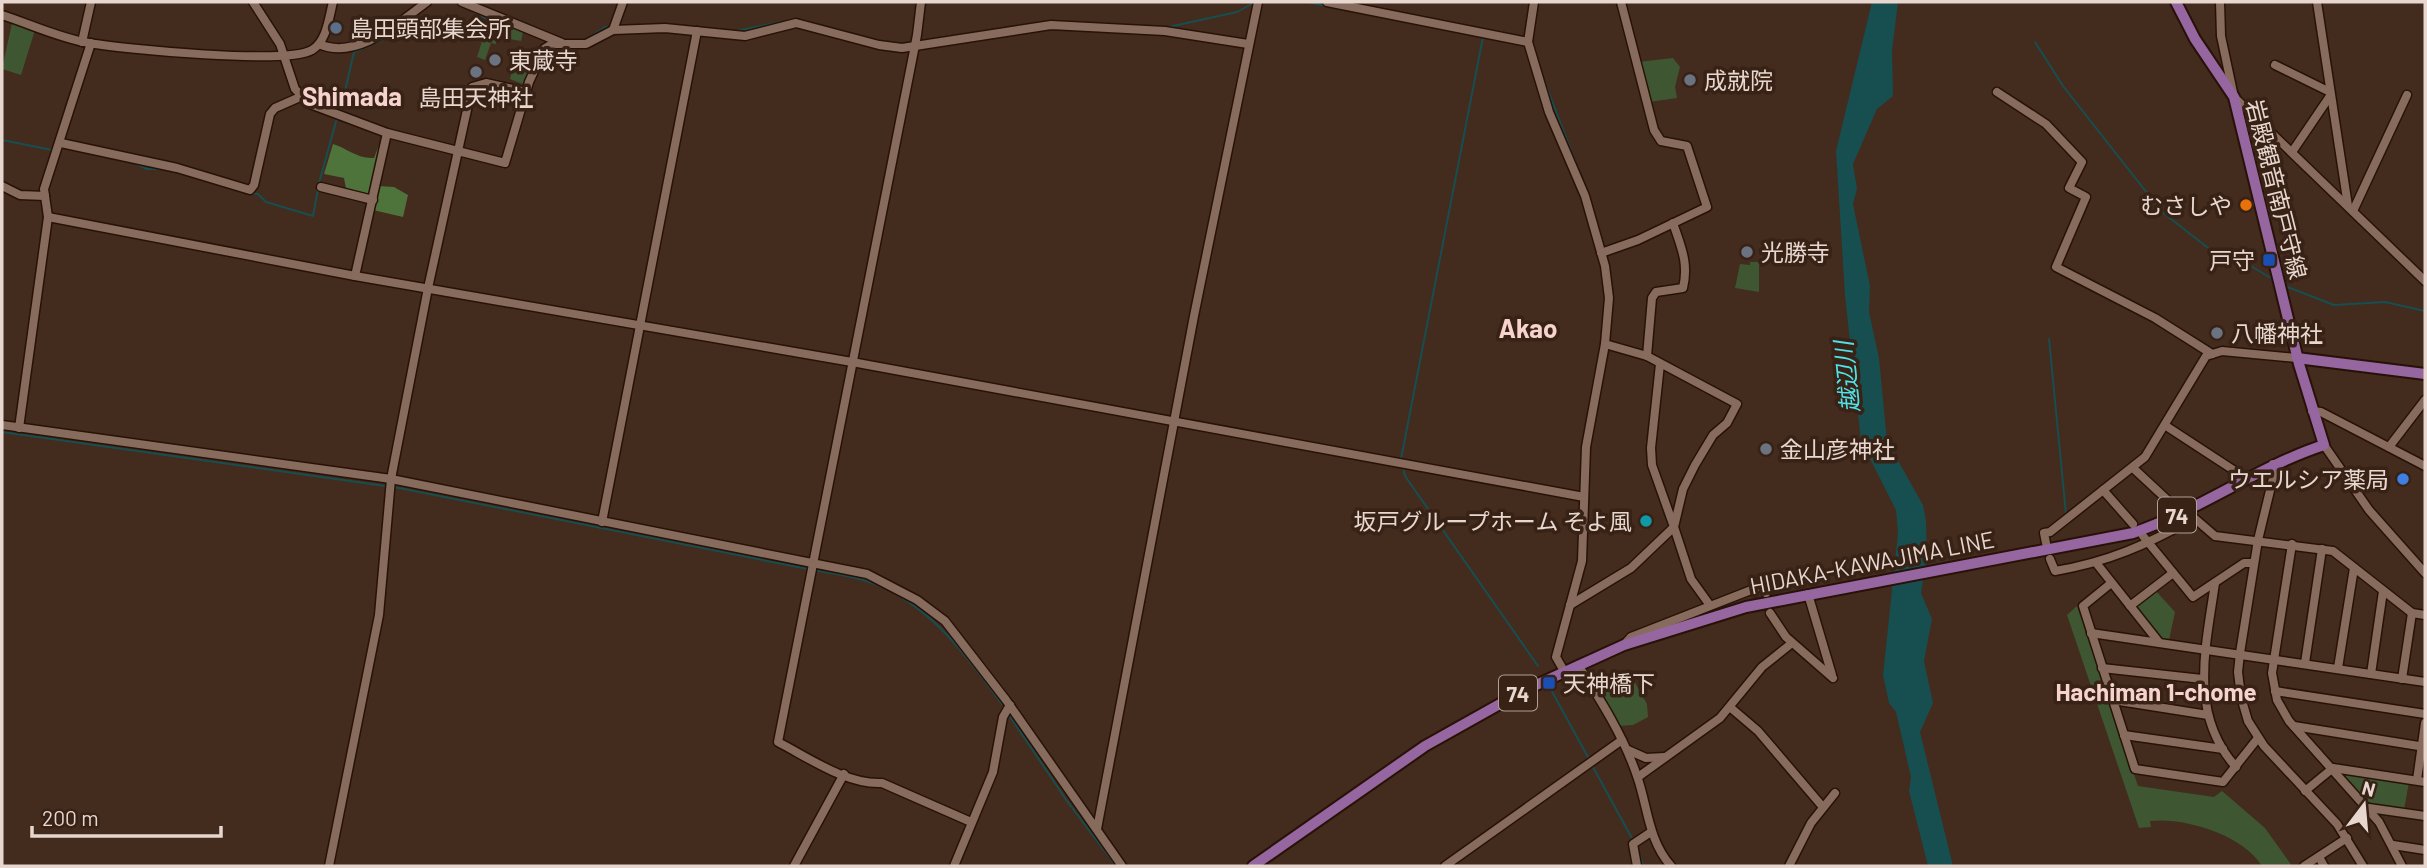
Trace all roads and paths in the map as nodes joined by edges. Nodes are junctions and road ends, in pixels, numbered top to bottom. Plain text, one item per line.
1 (91, 2) edge
2 (253, 2) edge
3 (333, 2) edge
4 (427, 2) edge
5 (462, 2) edge
6 (623, 2) edge
7 (921, 2) edge
8 (1258, 2) edge
9 (1326, 2) edge
10 (1376, 2) edge
11 (1534, 2) edge
12 (1620, 2) edge
13 (2176, 2) edge
14 (2220, 2) edge
15 (2317, 2) edge
16 (1370, 13) junction
17 (2, 15) edge
18 (613, 30) junction
19 (697, 31) junction
20 (87, 42) junction
21 (1528, 42) junction
22 (319, 44) junction
23 (1248, 44) junction
24 (565, 45) junction
25 (916, 45) junction
26 (285, 55) junction
27 (2275, 65) dead end
28 (526, 92) junction
29 (1997, 92) dead end
30 (2330, 94) junction
31 (2407, 95) dead end
32 (300, 97) junction
33 (2234, 97) junction
34 (387, 133) junction
35 (61, 143) junction
36 (457, 150) junction
37 (2292, 152) junction
38 (2, 186) edge
39 (321, 187) dead end
40 (45, 196) junction
41 (373, 200) junction
42 (2351, 209) junction
43 (48, 217) junction
44 (1673, 223) junction
45 (1603, 252) junction
46 (355, 276) junction
47 (2425, 281) edge
48 (428, 288) junction
49 (640, 327) junction
50 (1605, 344) junction
51 (2212, 354) junction
52 (1647, 356) junction
53 (2297, 358) junction
54 (852, 362) junction
55 (1660, 364) junction
56 (2425, 374) edge
57 (2425, 400) edge
58 (2312, 411) junction
59 (1174, 422) junction
60 (2, 425) edge
61 (2166, 426) junction
62 (19, 428) junction
63 (2324, 445) junction
64 (2389, 447) junction
65 (2273, 464) junction
66 (2425, 466) edge
67 (2133, 468) junction
68 (391, 479) junction
69 (2244, 479) junction
70 (2104, 490) junction
71 (1584, 497) junction
72 (2185, 513) junction
73 (602, 522) junction
74 (2133, 524) dead end
75 (1674, 527) junction
76 (2146, 539) junction
77 (2258, 540) junction
78 (2046, 542) dead end
79 (2292, 544) junction
80 (2322, 549) junction
81 (2050, 559) dead end
82 (2254, 563) junction
83 (2097, 564) junction
84 (813, 568) junction
85 (2354, 568) junction
86 (2172, 573) junction
87 (2425, 573) edge
88 (2215, 583) junction
89 (2110, 584) junction
90 (2383, 591) junction
91 (1766, 593) dead end
92 (1813, 593) junction
93 (1709, 604) junction
94 (1570, 605) junction
95 (2130, 607) junction
96 (1770, 613) dead end
97 (2412, 613) junction
98 (2425, 615) edge
99 (2091, 633) junction
100 (2158, 641) junction
101 (1792, 643) junction
102 (1624, 646) junction
103 (2205, 648) junction
104 (2240, 653) junction
105 (2275, 658) junction
106 (2305, 663) junction
107 (1578, 665) junction
108 (2102, 668) junction
109 (2337, 668) junction
110 (1564, 671) junction
111 (2371, 674) junction
112 (2203, 679) junction
113 (2402, 679) junction
114 (2425, 682) edge
115 (2274, 691) junction
116 (2113, 700) junction
117 (1010, 705) junction
118 (1731, 708) junction
119 (2425, 714) edge
120 (2208, 715) junction
121 (2425, 725) edge
122 (2294, 726) junction
123 (2124, 735) junction
124 (2258, 738) junction
125 (1622, 740) junction
126 (2424, 747) edge
127 (2223, 749) junction
128 (1628, 751) junction
129 (1666, 757) junction
130 (2236, 766) junction
131 (2333, 768) junction
132 (844, 774) junction
133 (1638, 777) junction
134 (2421, 781) edge
135 (2305, 791) junction
136 (1835, 793) dead end
137 (1822, 806) junction
138 (2369, 808) junction
139 (2425, 816) edge
140 (971, 822) junction
141 (1097, 829) junction
142 (1651, 832) junction
143 (2347, 838) junction
144 (2393, 845) junction
145 (2425, 850) edge
146 (2319, 857) junction
147 (329, 866) edge
148 (794, 866) edge
149 (954, 866) edge
150 (1122, 866) edge
151 (1253, 866) edge
152 (1445, 866) edge
153 (1637, 866) edge
154 (1671, 866) edge
155 (1789, 866) edge
156 (2304, 866) edge
157 (2324, 866) edge
158 (2363, 866) edge
159 (2402, 866) edge

1 - 20 street
2 - 26 street
3 - 22 street
4 - 22 street
5 - 24 street
6 - 18 street
7 - 25 street
8 - 23 street
9 - 16 street
10 - 16 street
11 - 21 street
12 - 44 street
13 - 33 main road, 岩殿観音南戸守線
14 - 33 street
15 - 30 street
16 - 21 street
17 - 20 street
18 - 19 street
18 - 24 street
19 - 25 street
19 - 49 street
20 - 26 street
20 - 35 street
21 - 45 street
22 - 26 street
23 - 25 street
23 - 59 street
24 - 28 street
25 - 54 street
26 - 32 street
27 - 30 street
28 - 36 street
28 - 36 street
29 - 51 street
30 - 37 street
30 - 42 street
31 - 42 street
32 - 34 street
32 - 35 street
33 - 37 street
33 - 53 main road, 岩殿観音南戸守線
34 - 36 street
34 - 41 street
35 - 40 street
36 - 48 street
37 - 42 street
38 - 40 street
39 - 41 street
40 - 43 street
41 - 46 street
42 - 47 street
43 - 46 street
43 - 62 street
44 - 45 street
44 - 52 street
45 - 50 street
46 - 48 street
48 - 49 street
48 - 68 street
49 - 54 street
49 - 73 street
50 - 52 street
50 - 71 street
51 - 53 street
51 - 61 street
52 - 55 street
53 - 56 main road
53 - 58 main road
54 - 59 street
54 - 84 street
55 - 75 street
55 - 75 street
57 - 64 street
58 - 63 main road
58 - 64 street
59 - 71 street
59 - 141 street
60 - 62 street
61 - 67 street
61 - 69 street
62 - 68 street
63 - 65 main road, HIDAKA-KAWAJIMA LINE / 74
63 - 87 street
64 - 66 street
65 - 69 main road, HIDAKA-KAWAJIMA LINE / 74
65 - 77 street
67 - 70 street
67 - 72 street
68 - 73 street
68 - 147 street
69 - 72 main road, HIDAKA-KAWAJIMA LINE / 74
70 - 74 street
70 - 78 street
71 - 94 street
72 - 76 street
72 - 77 street
72 - 92 main road, HIDAKA-KAWAJIMA LINE / 74
73 - 84 street
75 - 93 street
75 - 94 street
76 - 83 street
76 - 86 street
77 - 79 street
77 - 82 street
79 - 80 street
79 - 105 street
80 - 85 street
80 - 106 street
81 - 83 street
82 - 88 street
82 - 104 street
83 - 89 street
84 - 117 street
84 - 132 street
85 - 90 street
85 - 109 street
86 - 88 street
86 - 95 street
88 - 103 street
89 - 95 street
89 - 99 street
90 - 97 street
90 - 111 street
91 - 93 street
92 - 101 street
92 - 102 main road, HIDAKA-KAWAJIMA LINE / 74
93 - 102 street
94 - 110 street
95 - 100 street
96 - 101 street
97 - 98 street
97 - 113 street
99 - 100 street
99 - 108 street
100 - 103 street
101 - 118 street
102 - 107 main road, HIDAKA-KAWAJIMA LINE / 74
103 - 104 street
103 - 112 street
104 - 105 street
104 - 124 street
105 - 106 street
105 - 115 street
106 - 109 street
107 - 110 main road, HIDAKA-KAWAJIMA LINE / 74
107 - 125 street
108 - 112 street
108 - 116 street
109 - 111 street
110 - 151 main road, HIDAKA-KAWAJIMA LINE / 74
111 - 113 street
112 - 120 street
113 - 114 street
115 - 119 street
115 - 122 street
116 - 120 street
116 - 123 street
117 - 140 street
117 - 141 street
118 - 129 street
118 - 137 street
120 - 127 street
121 - 126 street
122 - 126 street
122 - 131 street
123 - 127 street
123 - 130 street
124 - 130 street
124 - 135 street
125 - 128 street
125 - 152 street
126 - 134 street
127 - 130 street
128 - 129 street
128 - 133 street
129 - 133 street
131 - 134 street
131 - 135 street
131 - 138 street
132 - 140 street
132 - 148 street
133 - 142 street
135 - 143 street
136 - 137 street
137 - 155 street
138 - 139 street
138 - 144 street
140 - 149 street
141 - 150 street
142 - 153 street
142 - 154 street
143 - 146 street
143 - 158 street
144 - 145 street
144 - 159 street
146 - 156 street
146 - 157 street

